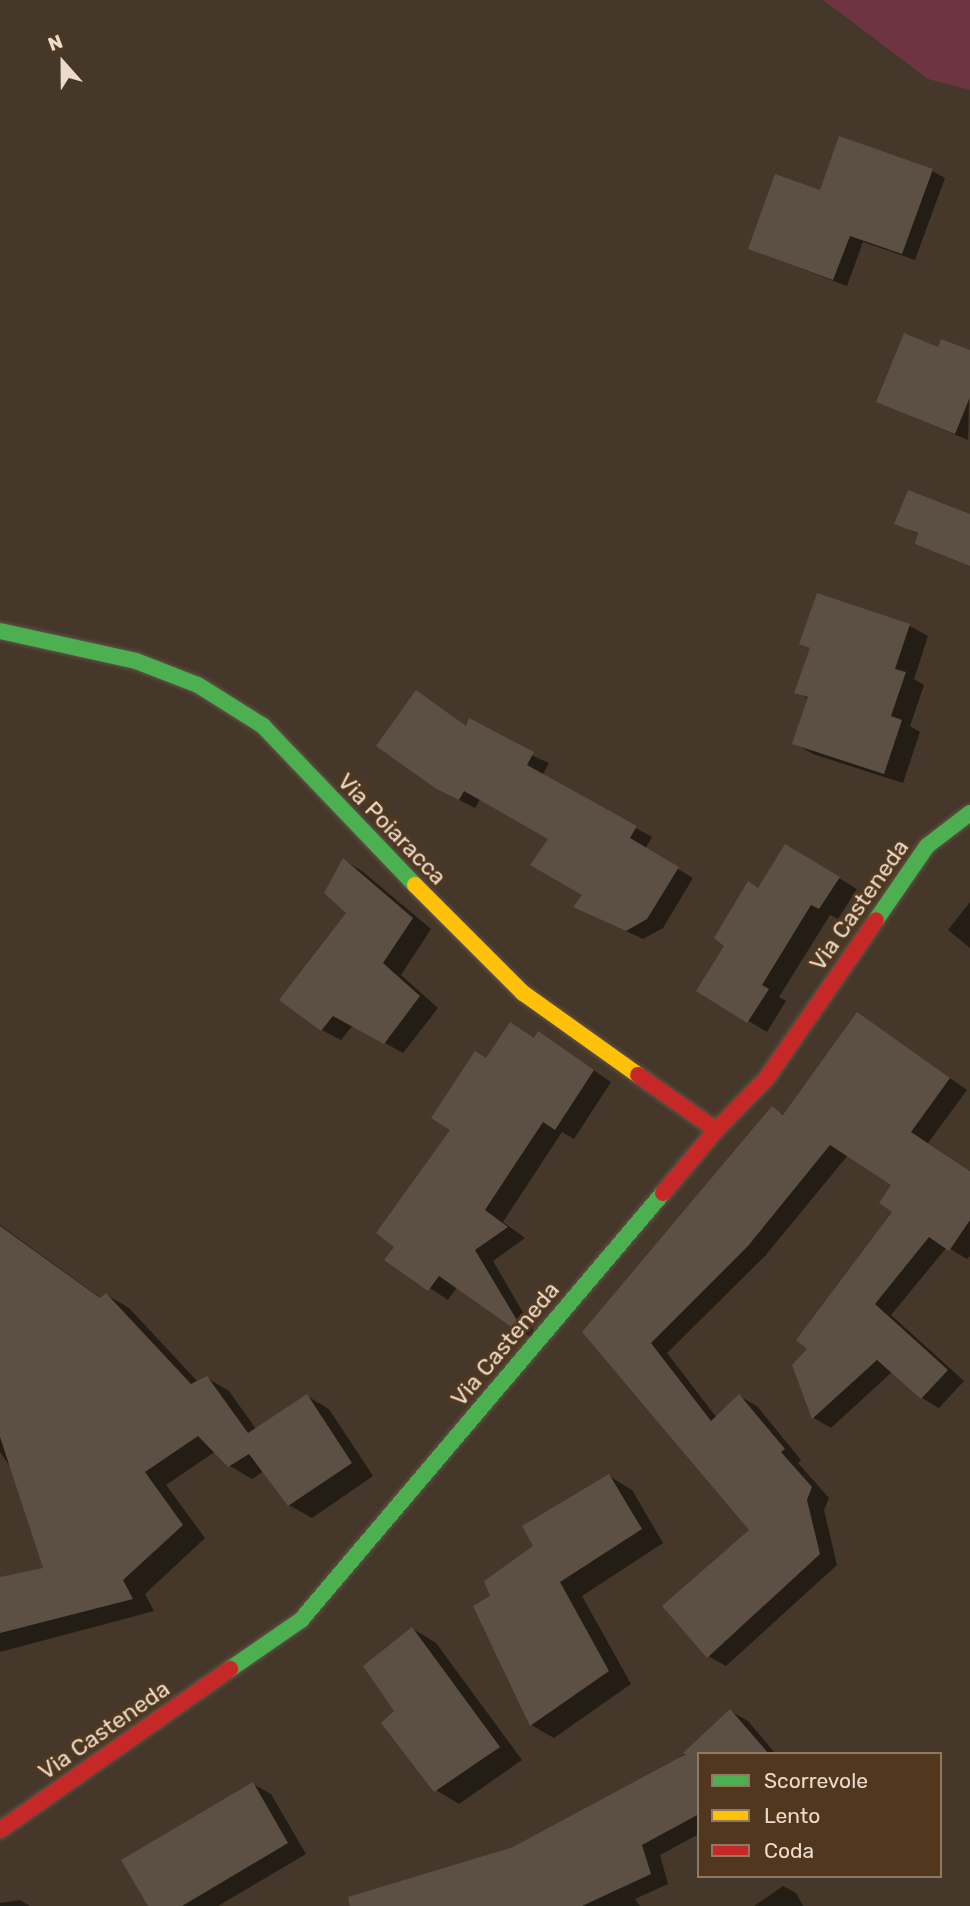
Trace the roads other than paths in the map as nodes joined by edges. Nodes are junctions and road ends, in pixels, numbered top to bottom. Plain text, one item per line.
1 (0, 631) edge
2 (970, 813) edge
3 (716, 1130) junction
4 (0, 1830) edge

1 - 3 street, Via Poiaracca
2 - 3 street, Via Casteneda
3 - 4 street, Via Casteneda

